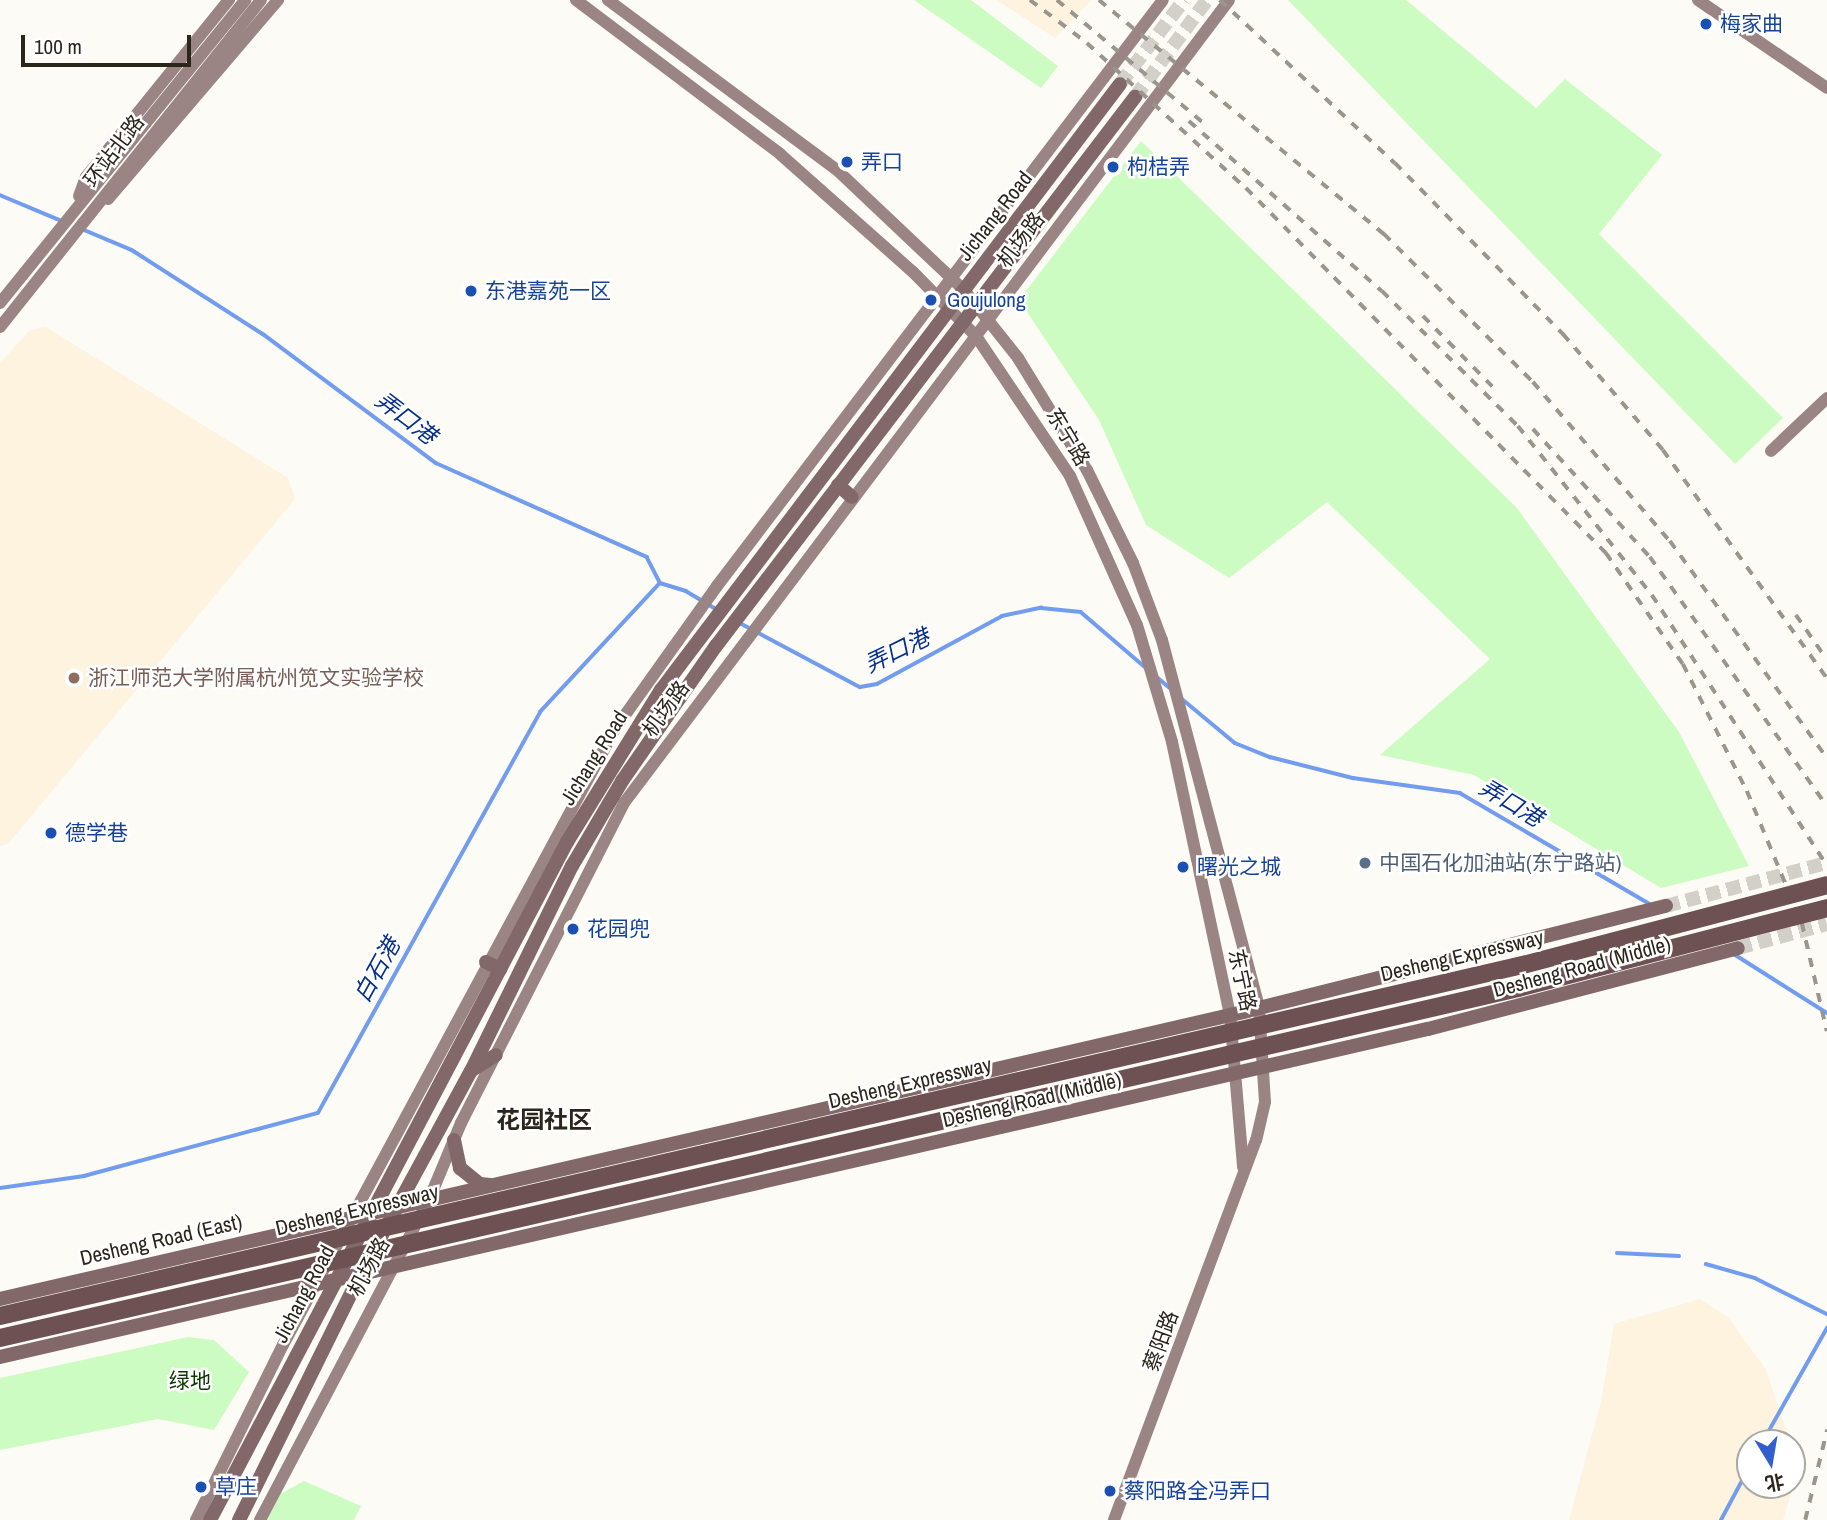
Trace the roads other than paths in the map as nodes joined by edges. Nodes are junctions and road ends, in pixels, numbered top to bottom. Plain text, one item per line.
1 (229, 0) edge
2 (245, 0) edge
3 (261, 0) edge
4 (278, 0) edge
5 (576, 0) edge
6 (608, 0) edge
7 (1163, 0) edge
8 (1229, 0) edge
9 (1698, 0) edge
10 (1120, 85) tunnel mouth
11 (1827, 88) edge
12 (1135, 97) tunnel mouth
13 (76, 206) junction
14 (94, 211) junction
15 (953, 277) junction
16 (964, 290) junction
17 (939, 297) junction
18 (0, 303) edge
19 (976, 304) junction
20 (950, 308) junction
21 (987, 320) junction
22 (962, 322) junction
23 (0, 327) edge
24 (976, 336) junction
25 (1827, 398) edge
26 (1771, 451) dead end
27 (838, 485) junction
28 (852, 496) junction
29 (688, 685) junction
30 (699, 698) junction
31 (1827, 885) edge
32 (1666, 906) tunnel mouth
33 (1827, 908) edge
34 (1738, 948) tunnel mouth
35 (493, 965) junction
36 (1259, 1007) junction
37 (1230, 1014) junction
38 (496, 1055) junction
39 (1266, 1067) junction
40 (471, 1071) junction
41 (1237, 1074) junction
42 (454, 1140) junction
43 (1243, 1174) junction
44 (499, 1185) junction
45 (428, 1202) junction
46 (399, 1208) junction
47 (372, 1213) junction
48 (354, 1217) junction
49 (390, 1270) junction
50 (359, 1278) junction
51 (333, 1283) junction
52 (314, 1288) junction
53 (0, 1299) edge
54 (0, 1316) edge
55 (0, 1338) edge
56 (0, 1357) edge
57 (196, 1520) edge
58 (209, 1520) edge
59 (239, 1520) edge
60 (260, 1520) edge
61 (1114, 1520) edge

1 - 13 main road
2 - 13 main road, 环站北路
3 - 14 main road, 环站北路
4 - 14 main road
5 - 17 main road, 东宁路
6 - 15 main road, 东宁路
7 - 15 main road, 机场路
8 - 21 main road, 机场路
9 - 11 main road
10 - 16 main road, Jichang Road
12 - 19 main road, 机场路
13 - 18 main road, 环站北路
14 - 23 main road, 环站北路
15 - 16 main road, 东宁路
15 - 17 main road, 机场路
16 - 19 main road, 东宁路
16 - 20 main road, Jichang Road
17 - 20 main road, 东宁路
17 - 35 main road, 机场路
19 - 21 main road, 东宁路
19 - 22 main road, 机场路
20 - 22 main road, 东宁路
20 - 35 main road, Jichang Road
21 - 24 main road, 机场路
21 - 36 main road, 东宁路
22 - 24 main road, 东宁路
22 - 27 main road, 机场路
24 - 28 main road, 机场路
24 - 37 main road, 东宁路
25 - 26 main road
27 - 28 main road
27 - 29 main road, 机场路
28 - 30 main road, 机场路
29 - 30 main road
29 - 40 main road, 机场路
30 - 38 main road, 机场路
31 - 54 highway, Desheng Expressway, bridge
32 - 36 main road, Desheng Road (Middle)
33 - 55 highway, Desheng Expressway, bridge
34 - 39 main road, Desheng Road (Middle)
35 - 47 main road, Jichang Road
35 - 48 main road, 机场路
36 - 37 main road, Desheng Road (Middle)
36 - 39 main road, 东宁路
37 - 41 main road, 东宁路
37 - 44 main road, Desheng Road (Middle)
38 - 40 main road
38 - 42 main road, 机场路
39 - 41 main road, Desheng Road (Middle)
39 - 43 main road, 蔡阳路
40 - 46 main road, 机场路
41 - 43 main road, 东宁路
41 - 49 main road, Desheng Road (Middle)
42 - 44 main road
42 - 45 main road, 机场路
43 - 61 main road, 蔡阳路
44 - 45 main road, Desheng Road (Middle)
45 - 46 main road, Desheng Road (Middle)
45 - 49 main road, 机场路
46 - 47 main road, Desheng Road (Middle)
46 - 50 main road, 机场路
47 - 48 main road, Desheng Road (East)
47 - 51 main road, Jichang Road
48 - 52 main road, 机场路
48 - 53 main road, Desheng Road (East)
49 - 50 main road, Desheng Road (Middle)
49 - 60 main road, 机场路
50 - 51 main road, Desheng Road (Middle)
50 - 59 main road, 机场路
51 - 52 main road
51 - 58 main road, Jichang Road
52 - 56 main road
52 - 57 main road, 机场路

